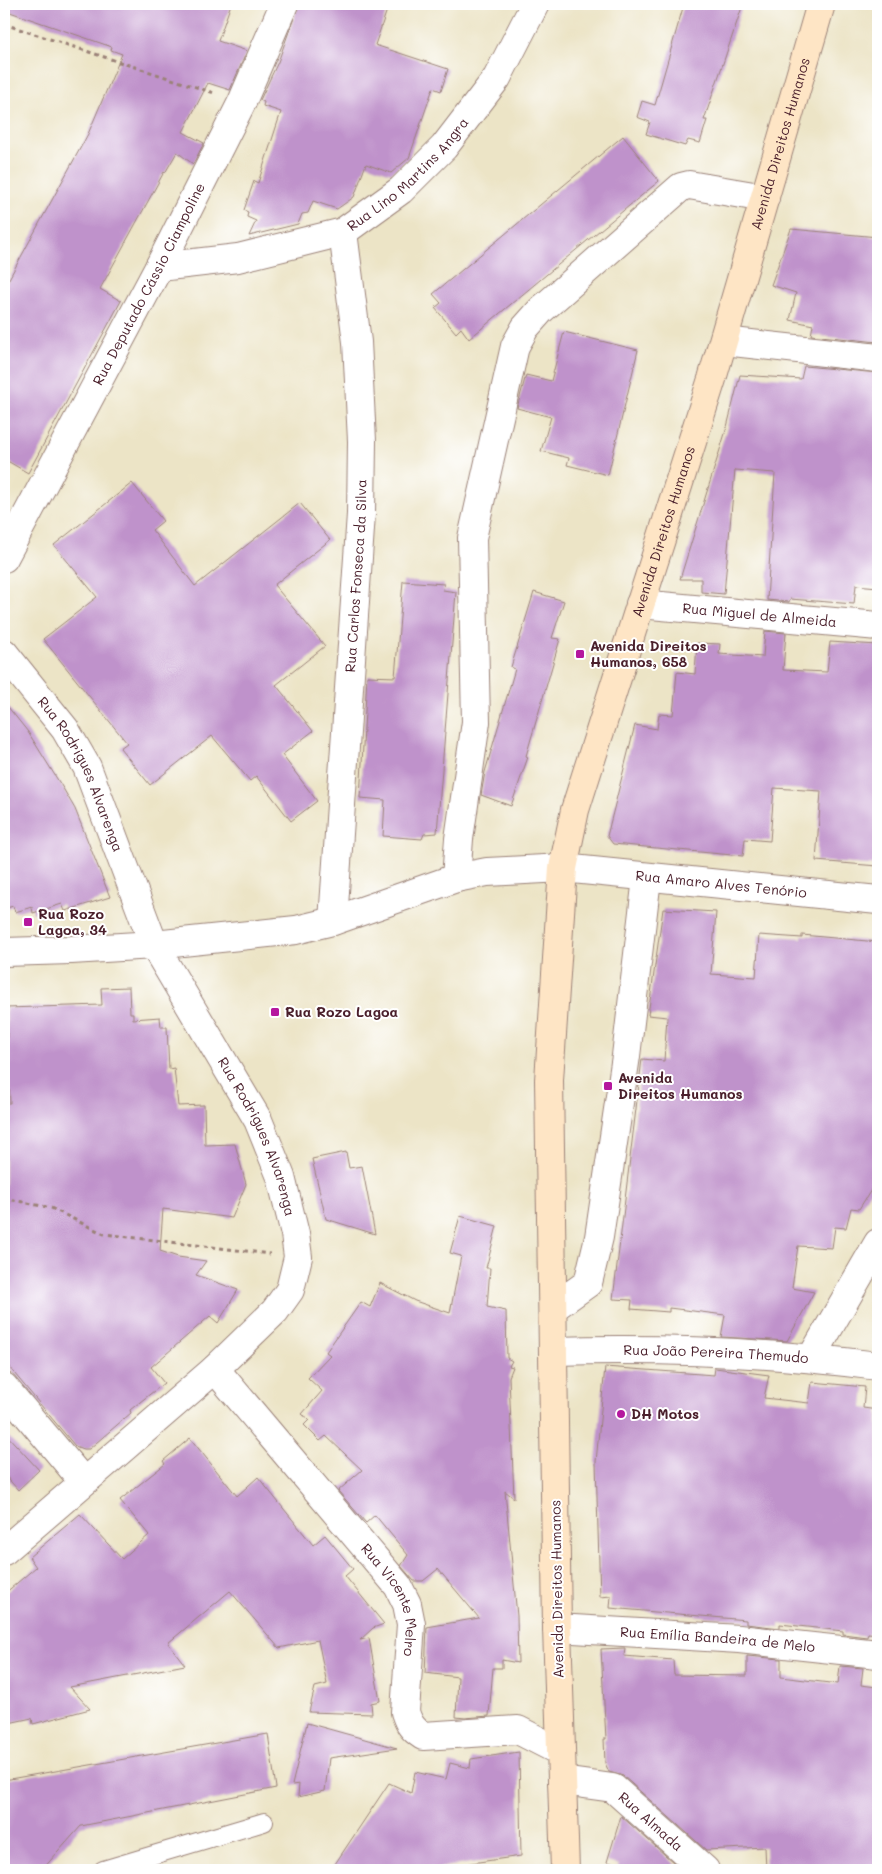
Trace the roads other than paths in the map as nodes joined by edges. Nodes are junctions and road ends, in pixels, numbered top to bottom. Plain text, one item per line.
1 (284, 4) edge
2 (535, 4) edge
3 (821, 4) edge
4 (765, 198) junction
5 (343, 232) junction
6 (159, 267) junction
7 (724, 341) junction
8 (878, 358) edge
9 (4, 558) edge
10 (640, 604) junction
11 (878, 626) edge
12 (4, 653) edge
13 (562, 868) junction
14 (456, 878) junction
15 (646, 878) junction
16 (878, 900) edge
17 (333, 920) junction
18 (154, 945) junction
19 (4, 952) edge
20 (878, 1243) edge
21 (553, 1308) junction
22 (554, 1350) junction
23 (812, 1357) junction
24 (878, 1366) edge
25 (215, 1369) junction
26 (4, 1387) edge
27 (83, 1481) junction
28 (4, 1550) edge
29 (557, 1628) junction
30 (878, 1654) edge
31 (561, 1752) junction
32 (562, 1781) junction
33 (264, 1822) dead end
34 (103, 1870) edge
35 (565, 1870) edge
36 (705, 1870) edge

1 - 6 street, Rua Deputado Cássio Ciampoline
2 - 5 street, Rua Lino Martins Angra
3 - 4 main road, Avenida Direitos Humanos
4 - 7 main road, Avenida Direitos Humanos
4 - 14 street
5 - 6 street, Rua Lino Martins Angra
5 - 17 street, Rua Carlos Fonseca da Silva
6 - 9 street, Rua Deputado Cássio Ciampoline
7 - 8 street
7 - 10 main road, Avenida Direitos Humanos
10 - 11 street, Rua Miguel de Almeida
10 - 13 main road, Avenida Direitos Humanos
12 - 18 street, Rua Rodrigues Alvarenga
13 - 14 street
13 - 15 street, Rua Amaro Alves Tenório
13 - 21 main road, Avenida Direitos Humanos
14 - 17 street
15 - 16 street, Rua Amaro Alves Tenório
15 - 21 street
17 - 18 street
18 - 19 street
18 - 25 street, Rua Rodrigues Alvarenga
20 - 23 street
21 - 22 main road, Avenida Direitos Humanos
22 - 23 street, Rua João Pereira Themudo
22 - 29 main road, Avenida Direitos Humanos
23 - 24 street, Rua João Pereira Themudo
25 - 27 street, Rua Rodrigues Alvarenga
25 - 31 street, Rua Vicente Melro
26 - 27 street
27 - 28 street, Rua Rodrigues Alvarenga
29 - 30 street, Rua Emília Bandeira de Melo
29 - 31 main road, Avenida Direitos Humanos
31 - 32 main road, Avenida Direitos Humanos
32 - 35 main road, Avenida Direitos Humanos
32 - 36 street, Rua Almada
33 - 34 lane

